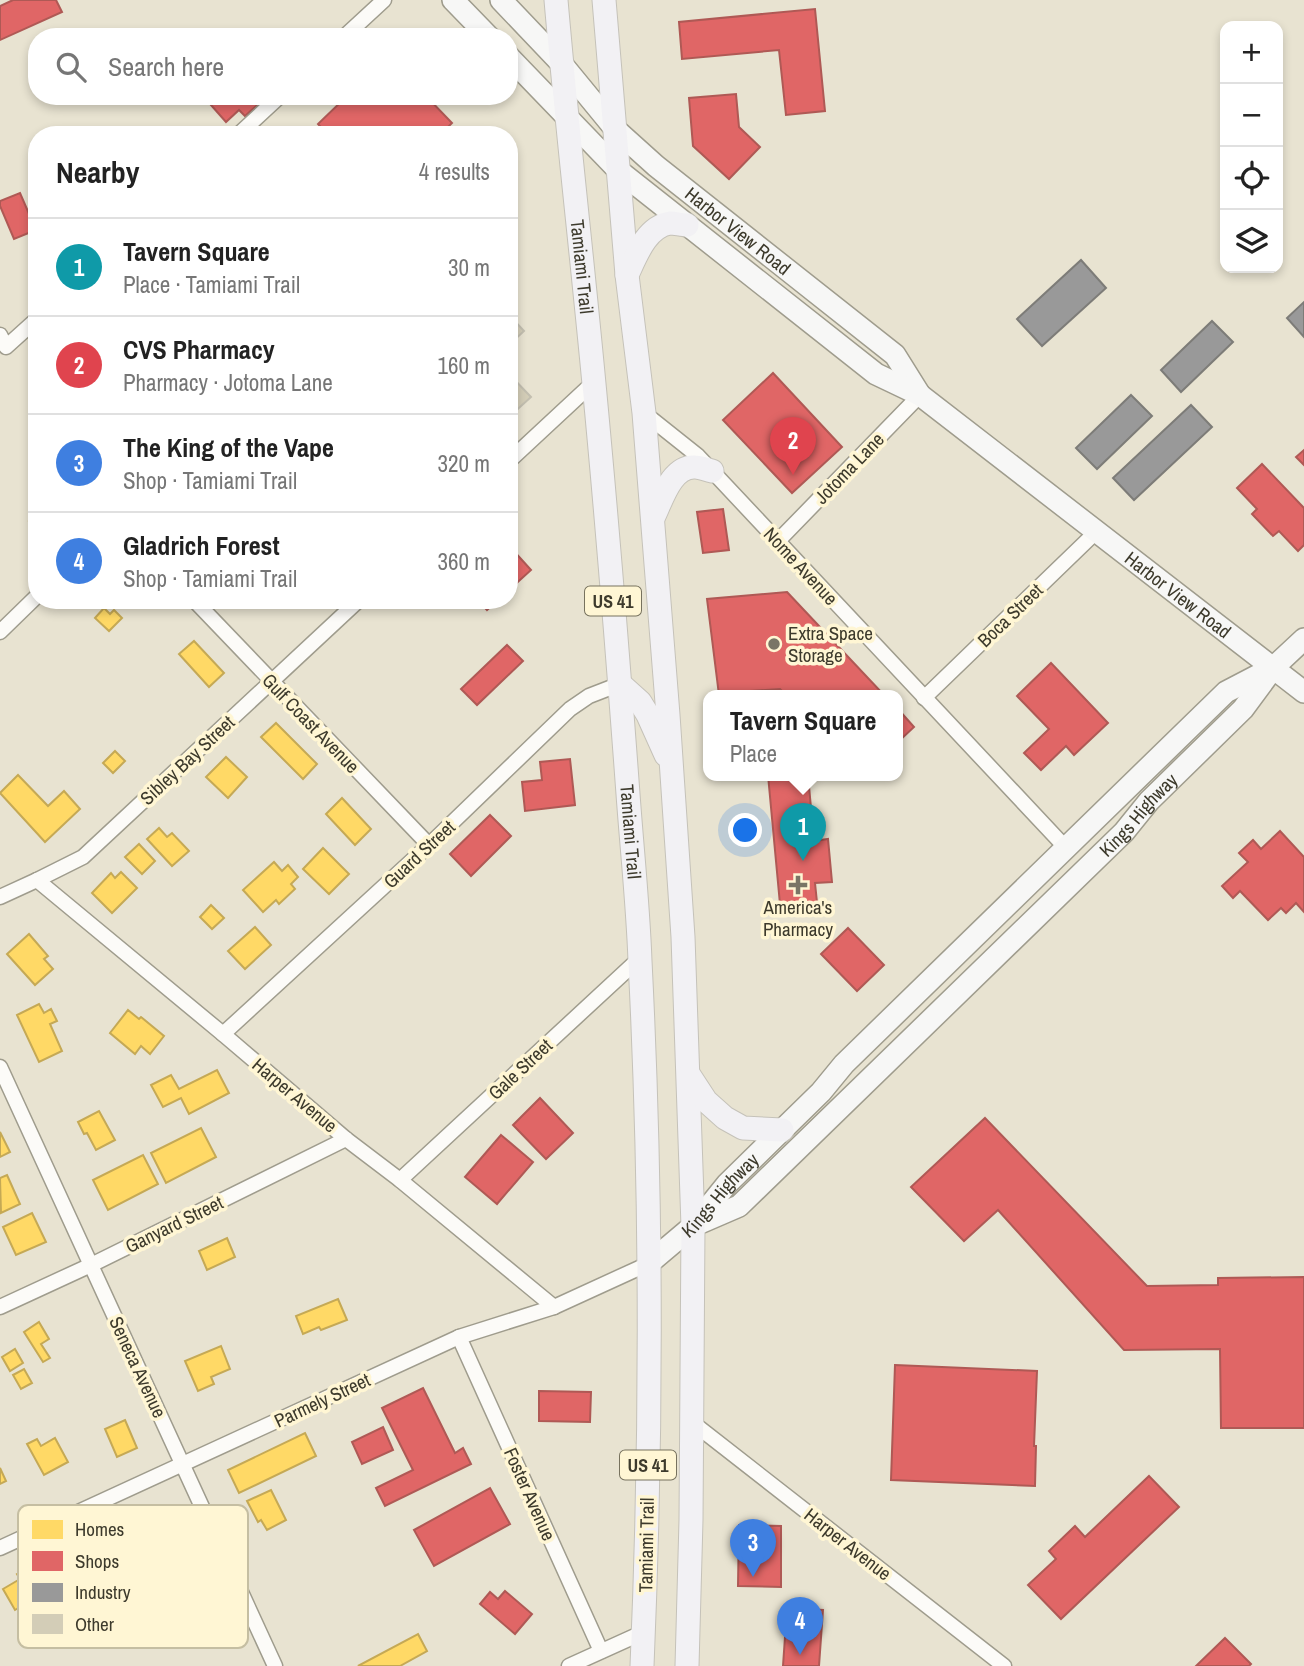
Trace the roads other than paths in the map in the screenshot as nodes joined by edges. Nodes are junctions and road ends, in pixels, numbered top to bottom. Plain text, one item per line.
1 (384, 0) edge
2 (453, 0) edge
3 (501, 0) edge
4 (556, 0) edge
5 (604, 0) edge
6 (354, 28) edge
7 (480, 28) edge
8 (561, 63) junction
9 (518, 66) edge
10 (270, 105) edge
11 (566, 114) junction
12 (247, 126) edge
13 (616, 130) junction
14 (619, 171) junction
15 (687, 225) junction
16 (627, 275) junction
17 (28, 325) edge
18 (3, 341) edge
19 (594, 382) junction
20 (920, 395) junction
21 (645, 414) junction
22 (518, 453) edge
23 (712, 471) junction
24 (653, 518) junction
25 (1097, 531) junction
26 (778, 541) junction
27 (28, 605) edge
28 (203, 609) edge
29 (349, 609) edge
30 (0, 632) edge
31 (1304, 639) edge
32 (1274, 667) junction
33 (272, 682) junction
34 (620, 684) junction
35 (1304, 692) edge
36 (924, 698) junction
37 (672, 768) junction
38 (429, 845) junction
39 (1066, 848) junction
40 (37, 880) junction
41 (0, 897) edge
42 (640, 958) junction
43 (889, 1020) junction
44 (223, 1034) junction
45 (909, 1040) junction
46 (0, 1067) edge
47 (689, 1074) junction
48 (782, 1130) junction
49 (346, 1139) junction
50 (400, 1180) junction
51 (693, 1226) junction
52 (648, 1264) junction
53 (91, 1265) junction
54 (0, 1307) edge
55 (554, 1307) junction
56 (459, 1337) junction
57 (693, 1423) junction
58 (183, 1464) junction
59 (94, 1505) edge
60 (202, 1505) edge
61 (18, 1540) edge
62 (0, 1548) edge
63 (248, 1607) edge
64 (644, 1632) junction
65 (600, 1651) junction
66 (275, 1666) edge
67 (569, 1666) edge
68 (642, 1666) edge
69 (687, 1666) edge
70 (1004, 1666) edge

1 - 6 street
2 - 7 main road
3 - 8 main road, Harbor View Road
4 - 8 main road, Tamiami Trail / US 41
5 - 13 main road, US 41
8 - 11 main road, Tamiami Trail / US 41
8 - 13 main road, Harbor View Road
9 - 11 main road, Harbor View Road
10 - 12 street
11 - 14 main road, Harbor View Road
11 - 19 main road, Tamiami Trail / US 41
13 - 14 main road, US 41
13 - 20 main road, Harbor View Road
14 - 15 main road, Harbor View Road
14 - 16 main road, US 41
15 - 16 main road
15 - 20 main road, Harbor View Road
16 - 21 main road, US 41
17 - 18 street
19 - 22 street
19 - 34 main road, Tamiami Trail / US 41
20 - 25 main road, Harbor View Road
20 - 26 street, Jotoma Lane
21 - 23 street, Nome Avenue
21 - 24 main road, US 41
23 - 24 main road
23 - 26 street, Nome Avenue
24 - 37 main road, US 41
25 - 32 main road, Harbor View Road
25 - 36 street, Boca Street
26 - 36 street, Nome Avenue
27 - 30 street
28 - 33 street, Gulf Coast Avenue
29 - 33 street, Sibley Bay Street
31 - 32 main road, Kings Highway
32 - 35 main road, Harbor View Road
32 - 39 main road, Kings Highway
32 - 45 main road, Kings Highway
33 - 38 street, Gulf Coast Avenue
33 - 40 street, Sibley Bay Street
34 - 37 main road
34 - 38 street, Guard Street
34 - 42 main road, Tamiami Trail / US 41
36 - 39 street, Nome Avenue
37 - 47 main road, US 41
38 - 44 street, Guard Street
39 - 43 main road, Kings Highway
40 - 41 street, Sibley Bay Street
40 - 44 street, Harper Avenue
42 - 50 street, Gale Street
42 - 52 main road, Tamiami Trail / US 41
43 - 45 main road
43 - 48 main road, Kings Highway
44 - 49 street, Harper Avenue
45 - 51 main road, Kings Highway
46 - 53 street, Seneca Avenue
47 - 48 main road
47 - 51 main road, US 41
48 - 51 main road, Kings Highway
49 - 50 street, Harper Avenue
49 - 53 street, Ganyard Street
50 - 55 street, Harper Avenue
51 - 52 main road
51 - 57 main road, US 41
52 - 55 street, Parmely Street
52 - 64 main road, Tamiami Trail / US 41
53 - 54 street, Ganyard Street
53 - 58 street, Seneca Avenue
55 - 56 street, Parmely Street
56 - 58 street, Parmely Street
56 - 65 street, Foster Avenue
57 - 69 main road, US 41
57 - 70 street, Harper Avenue
58 - 59 street, Parmely Street
58 - 60 street, Seneca Avenue
61 - 62 street, Parmely Street
63 - 66 street, Seneca Avenue
64 - 65 street
64 - 68 main road, Tamiami Trail / US 41
65 - 67 street

